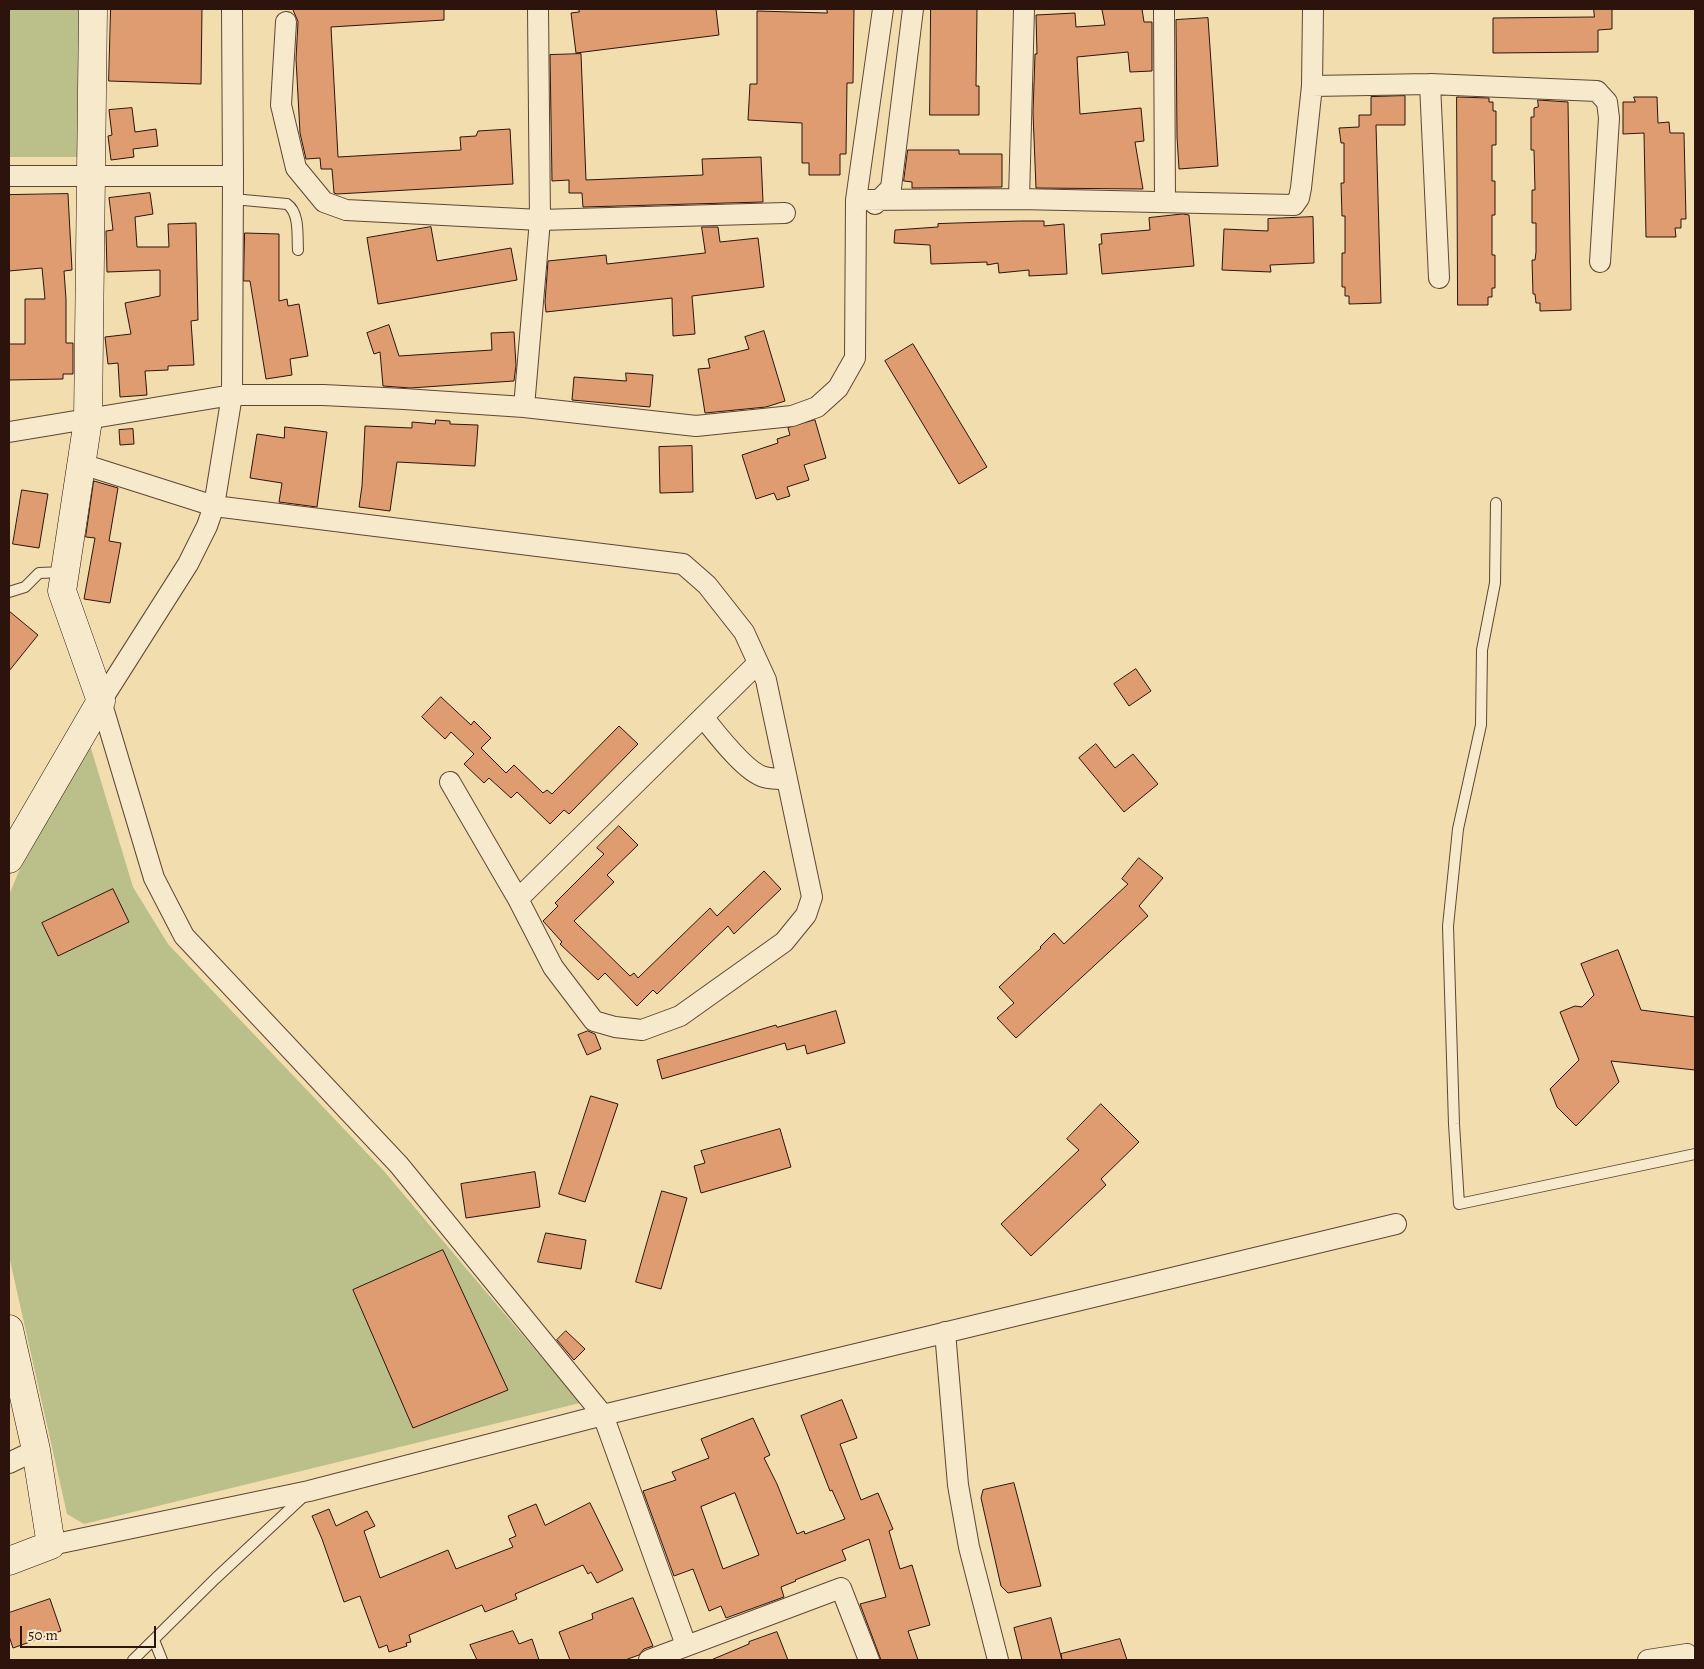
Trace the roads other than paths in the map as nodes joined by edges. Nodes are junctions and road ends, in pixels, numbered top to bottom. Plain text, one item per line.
1 (93, 9) edge
2 (232, 9) edge
3 (538, 9) edge
4 (883, 9) edge
5 (912, 9) edge
6 (1024, 9) edge
7 (1164, 9) edge
8 (1313, 9) edge
9 (286, 22) dead end
10 (1430, 84) junction
11 (1312, 86) junction
12 (9, 176) edge
13 (91, 176) junction
14 (233, 176) junction
15 (882, 198) junction
16 (233, 199) junction
17 (1019, 199) junction
18 (856, 200) junction
19 (1165, 201) junction
20 (785, 213) dead end
21 (540, 220) junction
22 (854, 222) junction
23 (298, 250) dead end
24 (1600, 262) dead end
25 (1439, 278) dead end
26 (232, 395) junction
27 (524, 407) junction
28 (88, 420) junction
29 (9, 432) edge
30 (82, 464) junction
31 (1496, 503) dead end
32 (214, 506) junction
33 (65, 572) junction
34 (9, 592) edge
35 (758, 663) junction
36 (101, 701) junction
37 (703, 717) junction
38 (787, 779) junction
39 (450, 782) dead end
40 (9, 859) edge
41 (518, 899) junction
42 (1695, 1154) edge
43 (1396, 1224) dead end
44 (9, 1328) edge
45 (945, 1332) junction
46 (603, 1415) junction
47 (36, 1450) junction
48 (9, 1463) edge
49 (309, 1491) junction
50 (51, 1545) junction
51 (9, 1561) edge
52 (154, 1640) junction
53 (686, 1645) junction
54 (133, 1660) edge
55 (162, 1660) edge
56 (649, 1660) edge
57 (869, 1660) edge
58 (998, 1660) edge
59 (1648, 1660) edge
60 (1690, 1660) edge

1 - 13 main road
2 - 14 street
3 - 21 street
4 - 18 street
5 - 15 street
6 - 17 street
7 - 19 street
8 - 11 street
9 - 21 street
10 - 11 street
10 - 24 street
10 - 25 street
11 - 19 street
12 - 13 street
13 - 14 street
13 - 28 main road
14 - 16 street
15 - 17 street
15 - 18 street
15 - 22 street
16 - 23 lane
16 - 26 street
17 - 19 street
18 - 22 street
20 - 21 street
21 - 27 street
22 - 27 street
26 - 27 street
26 - 28 street
26 - 32 street
28 - 29 street
28 - 30 main road
30 - 32 street
30 - 33 main road
31 - 42 lane
32 - 35 street
32 - 36 street
33 - 34 lane
33 - 36 main road
35 - 37 street
35 - 38 street
36 - 40 main road
36 - 46 street
37 - 38 street
37 - 41 street
38 - 41 street
39 - 41 street
43 - 45 street
44 - 47 main road
45 - 46 street
45 - 58 street
46 - 49 street
46 - 53 street
47 - 48 street
47 - 50 main road
49 - 50 street
49 - 52 lane
50 - 51 main road
52 - 54 lane
52 - 55 lane
53 - 56 street
53 - 57 street
59 - 60 street

